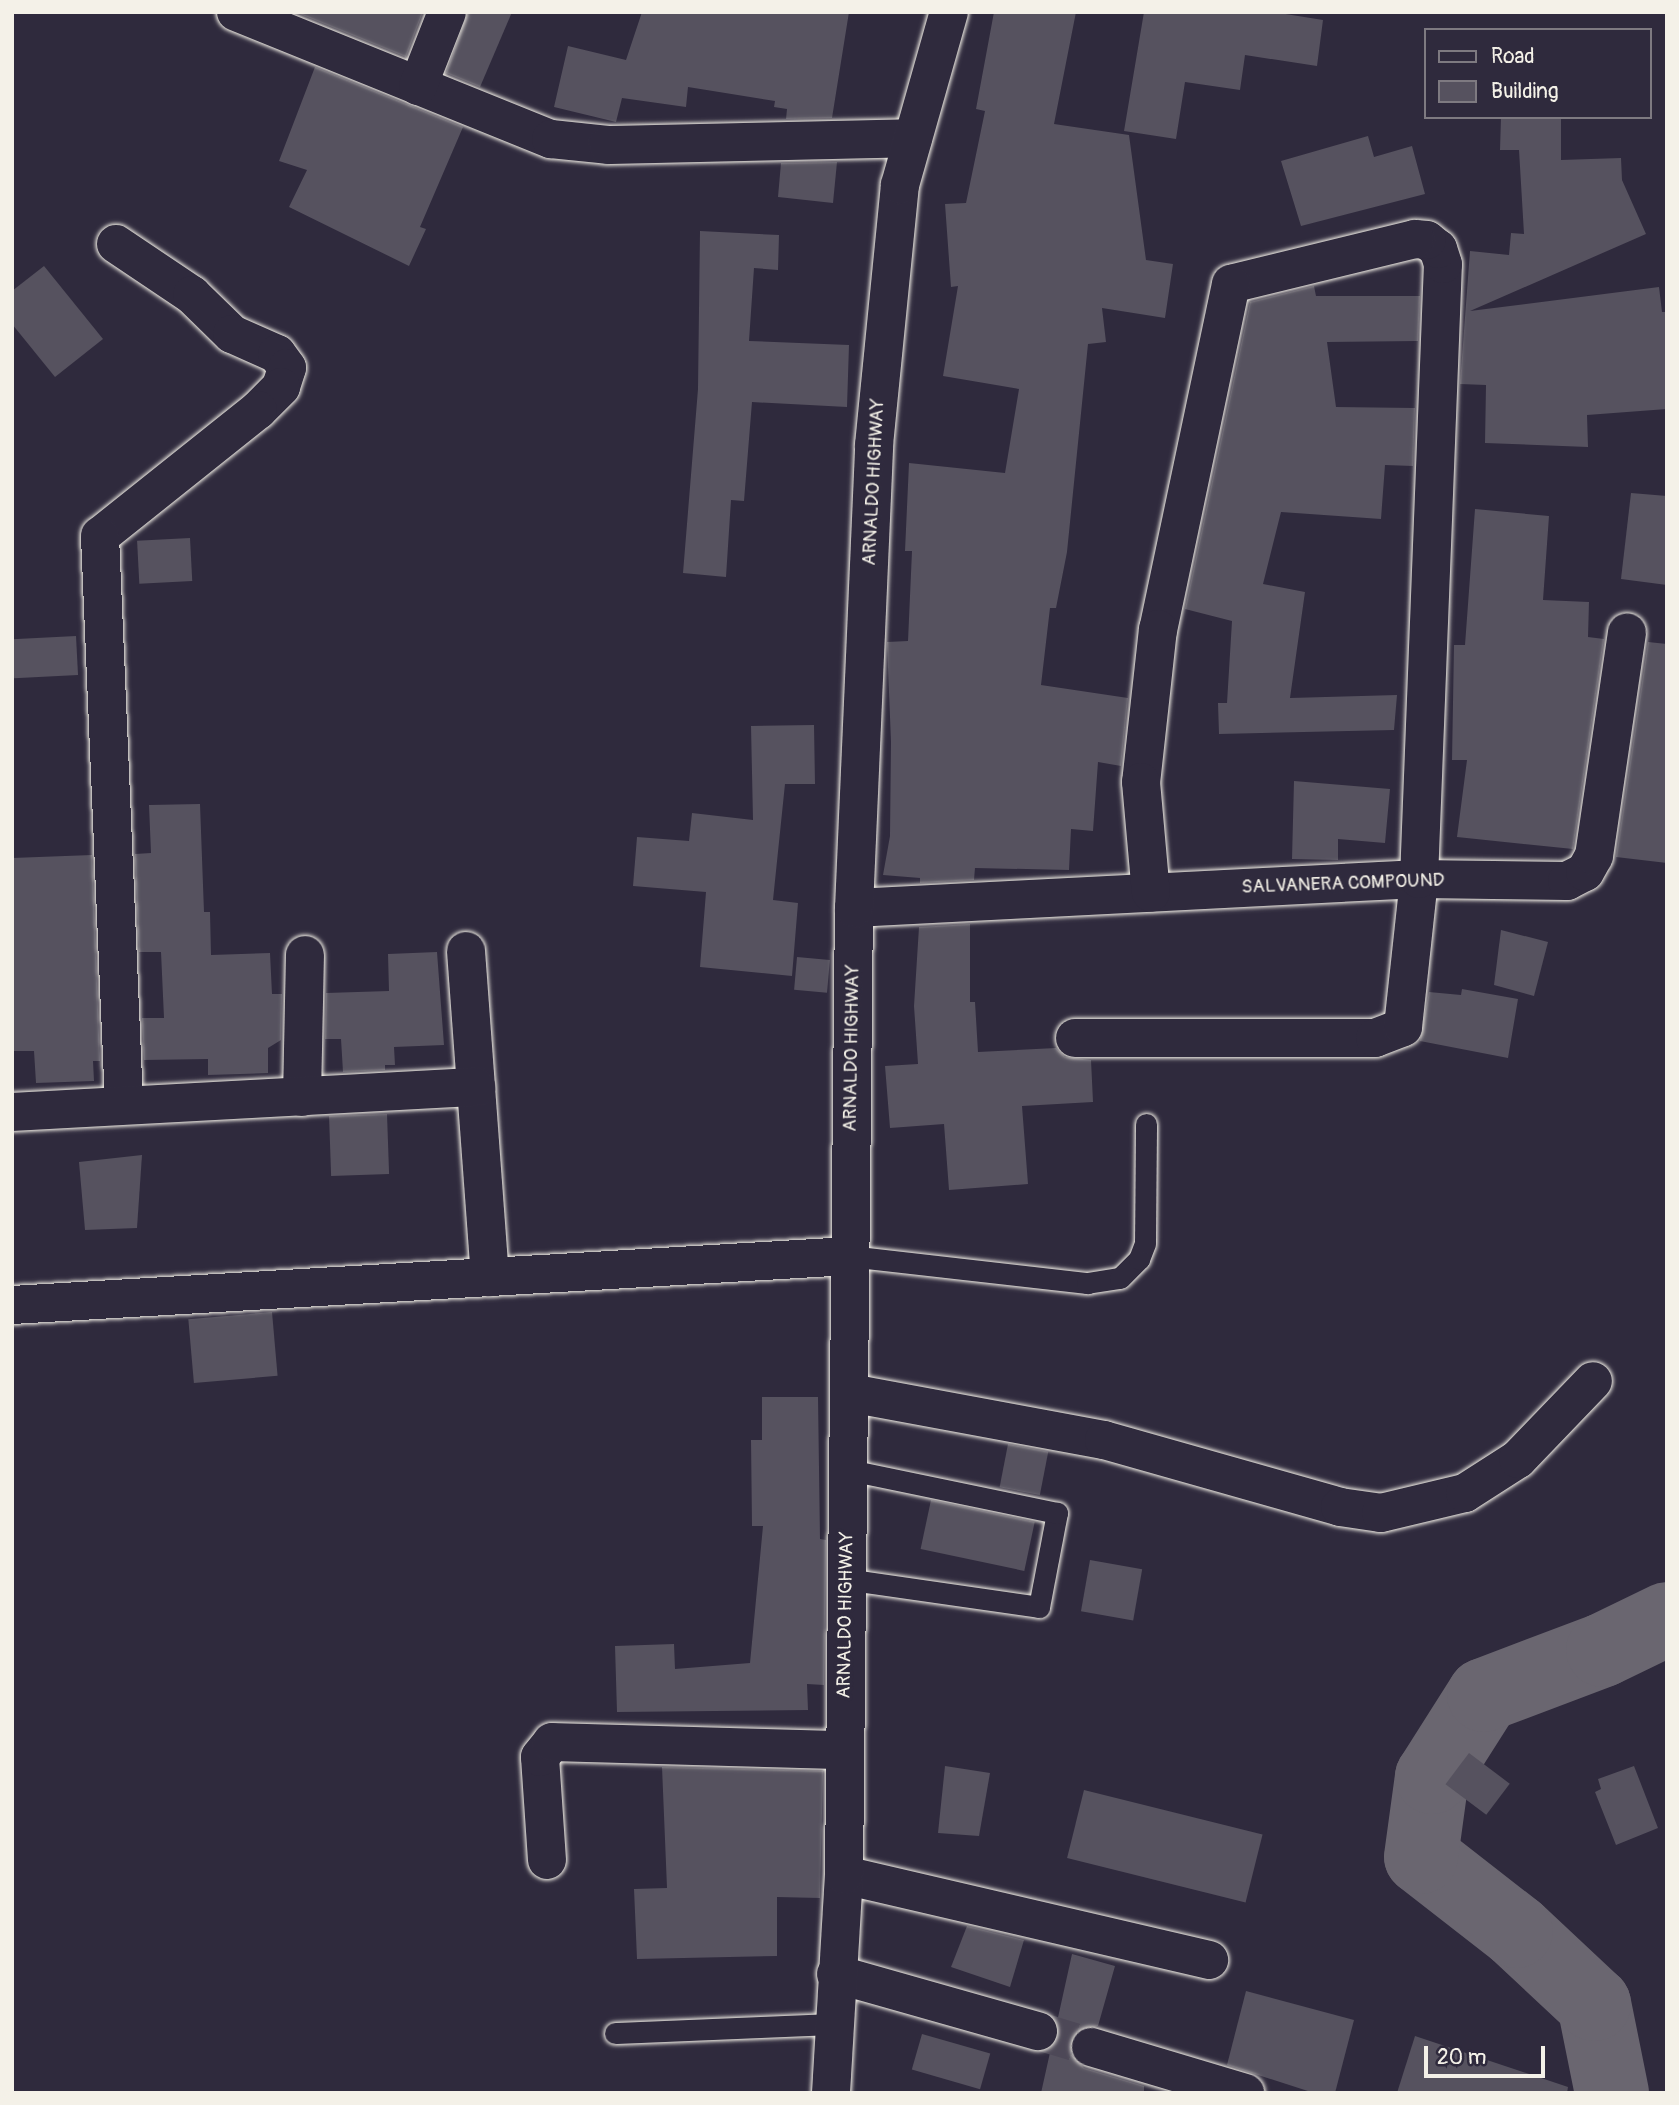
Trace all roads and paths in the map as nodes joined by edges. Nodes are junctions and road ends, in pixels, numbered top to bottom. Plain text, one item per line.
1 (236, 12) edge
2 (447, 12) edge
3 (949, 12) edge
4 (418, 86) junction
5 (913, 138) junction
6 (116, 244) dead end
7 (1626, 632) dead end
8 (1419, 879) junction
9 (1151, 893) junction
10 (854, 908) junction
11 (466, 951) dead end
12 (305, 955) dead end
13 (1075, 1038) dead end
14 (476, 1087) junction
15 (302, 1097) junction
16 (124, 1104) junction
17 (12, 1112) edge
18 (1146, 1124) dead end
19 (849, 1256) junction
20 (490, 1277) junction
21 (12, 1305) edge
22 (1593, 1381) dead end
23 (850, 1393) junction
24 (850, 1470) junction
25 (845, 1579) junction
26 (844, 1750) junction
27 (547, 1860) dead end
28 (844, 1875) junction
29 (1209, 1960) dead end
30 (836, 1974) junction
31 (834, 2024) junction
32 (1038, 2031) tunnel mouth
33 (615, 2033) dead end
34 (1091, 2046) tunnel mouth
35 (831, 2093) edge
36 (1245, 2093) edge

1 - 4 street
2 - 4 street
3 - 5 street, ARNALDO HIGHWAY
4 - 5 street
5 - 10 street, ARNALDO HIGHWAY
6 - 16 street
7 - 8 street, SALVANERA COMPOUND
8 - 9 street, SALVANERA COMPOUND
8 - 9 street
8 - 13 street
9 - 10 street, SALVANERA COMPOUND
10 - 19 street, ARNALDO HIGHWAY
11 - 14 street
12 - 15 street
14 - 15 street
14 - 20 street
15 - 16 street
16 - 17 street
18 - 19 lane
19 - 20 street
19 - 23 street, ARNALDO HIGHWAY
20 - 21 street
22 - 23 street
23 - 24 street, ARNALDO HIGHWAY
24 - 25 street, ARNALDO HIGHWAY
24 - 25 lane
25 - 26 street, ARNALDO HIGHWAY
26 - 27 street
26 - 28 street, ARNALDO HIGHWAY
28 - 29 street
28 - 30 street, ARNALDO HIGHWAY
30 - 31 street, ARNALDO HIGHWAY
30 - 32 street
31 - 33 lane
31 - 35 street, ARNALDO HIGHWAY
34 - 36 street

